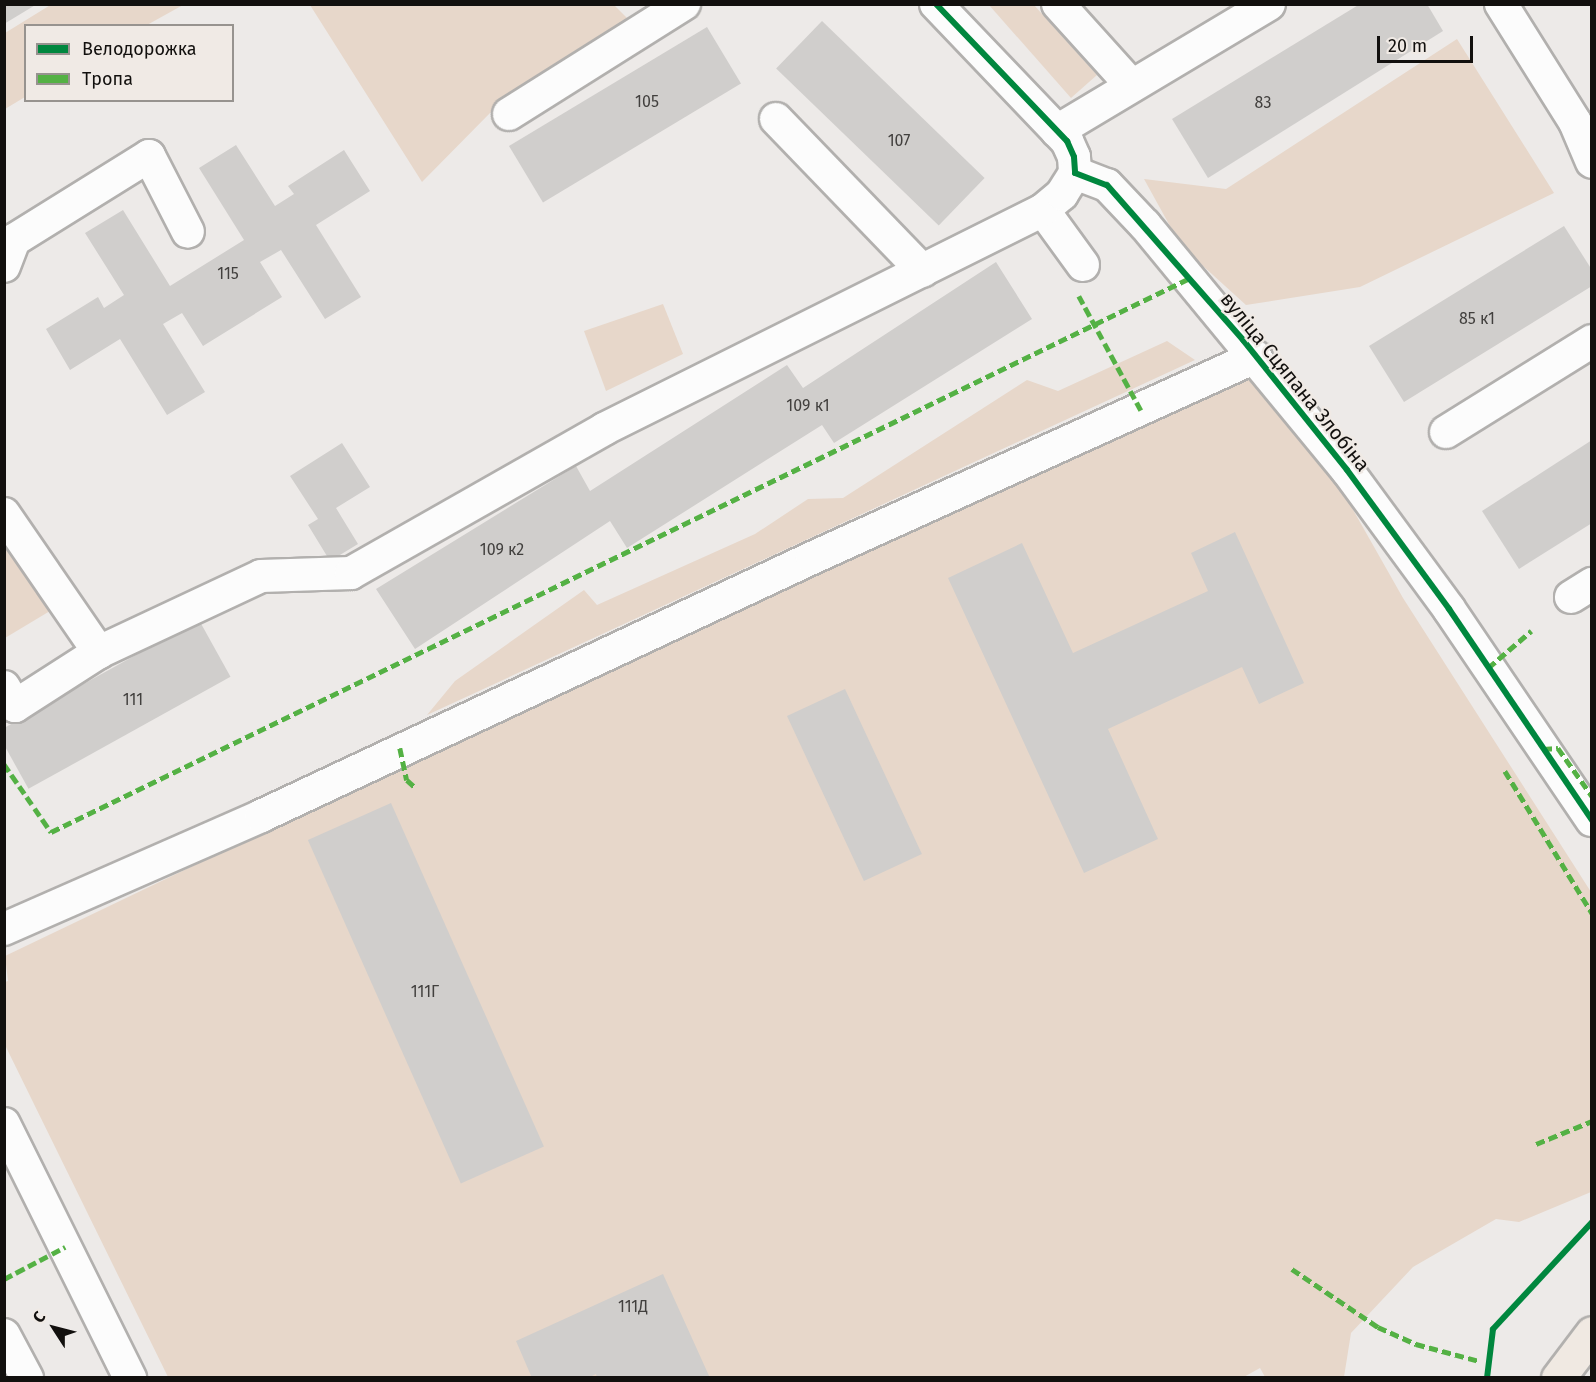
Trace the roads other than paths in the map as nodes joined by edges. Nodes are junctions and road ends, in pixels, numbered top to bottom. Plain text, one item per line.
1 (684, 4) edge
2 (936, 4) edge
3 (1058, 4) edge
4 (1269, 4) edge
5 (1501, 4) edge
6 (1132, 86) junction
7 (508, 114) dead end
8 (1583, 117) edge
9 (776, 119) dead end
10 (1057, 131) junction
11 (1592, 162) edge
12 (1074, 173) junction
13 (1043, 210) junction
14 (188, 232) dead end
15 (1083, 265) dead end
16 (4, 266) edge
17 (923, 271) junction
18 (1592, 341) edge
19 (1256, 357) junction
20 (1446, 432) dead end
21 (4, 514) edge
22 (99, 652) junction
23 (4, 687) edge
24 (1592, 820) edge
25 (4, 929) edge
26 (4, 1124) edge
27 (1592, 1333) edge
28 (4, 1335) edge
29 (27, 1377) edge
30 (130, 1377) edge
31 (1558, 1377) edge

1 - 7 street
2 - 10 street
3 - 6 street
4 - 6 street
5 - 8 street
6 - 10 street
8 - 11 street
9 - 17 street
10 - 12 street
12 - 13 street
12 - 19 street, вуліца Сцяпана Злобіна
13 - 15 street
13 - 17 street
14 - 16 street
17 - 22 street
18 - 20 street
19 - 24 street, вуліца Сцяпана Злобіна
19 - 25 street
21 - 22 street
22 - 23 street
26 - 30 street
27 - 31 main road
28 - 29 street

